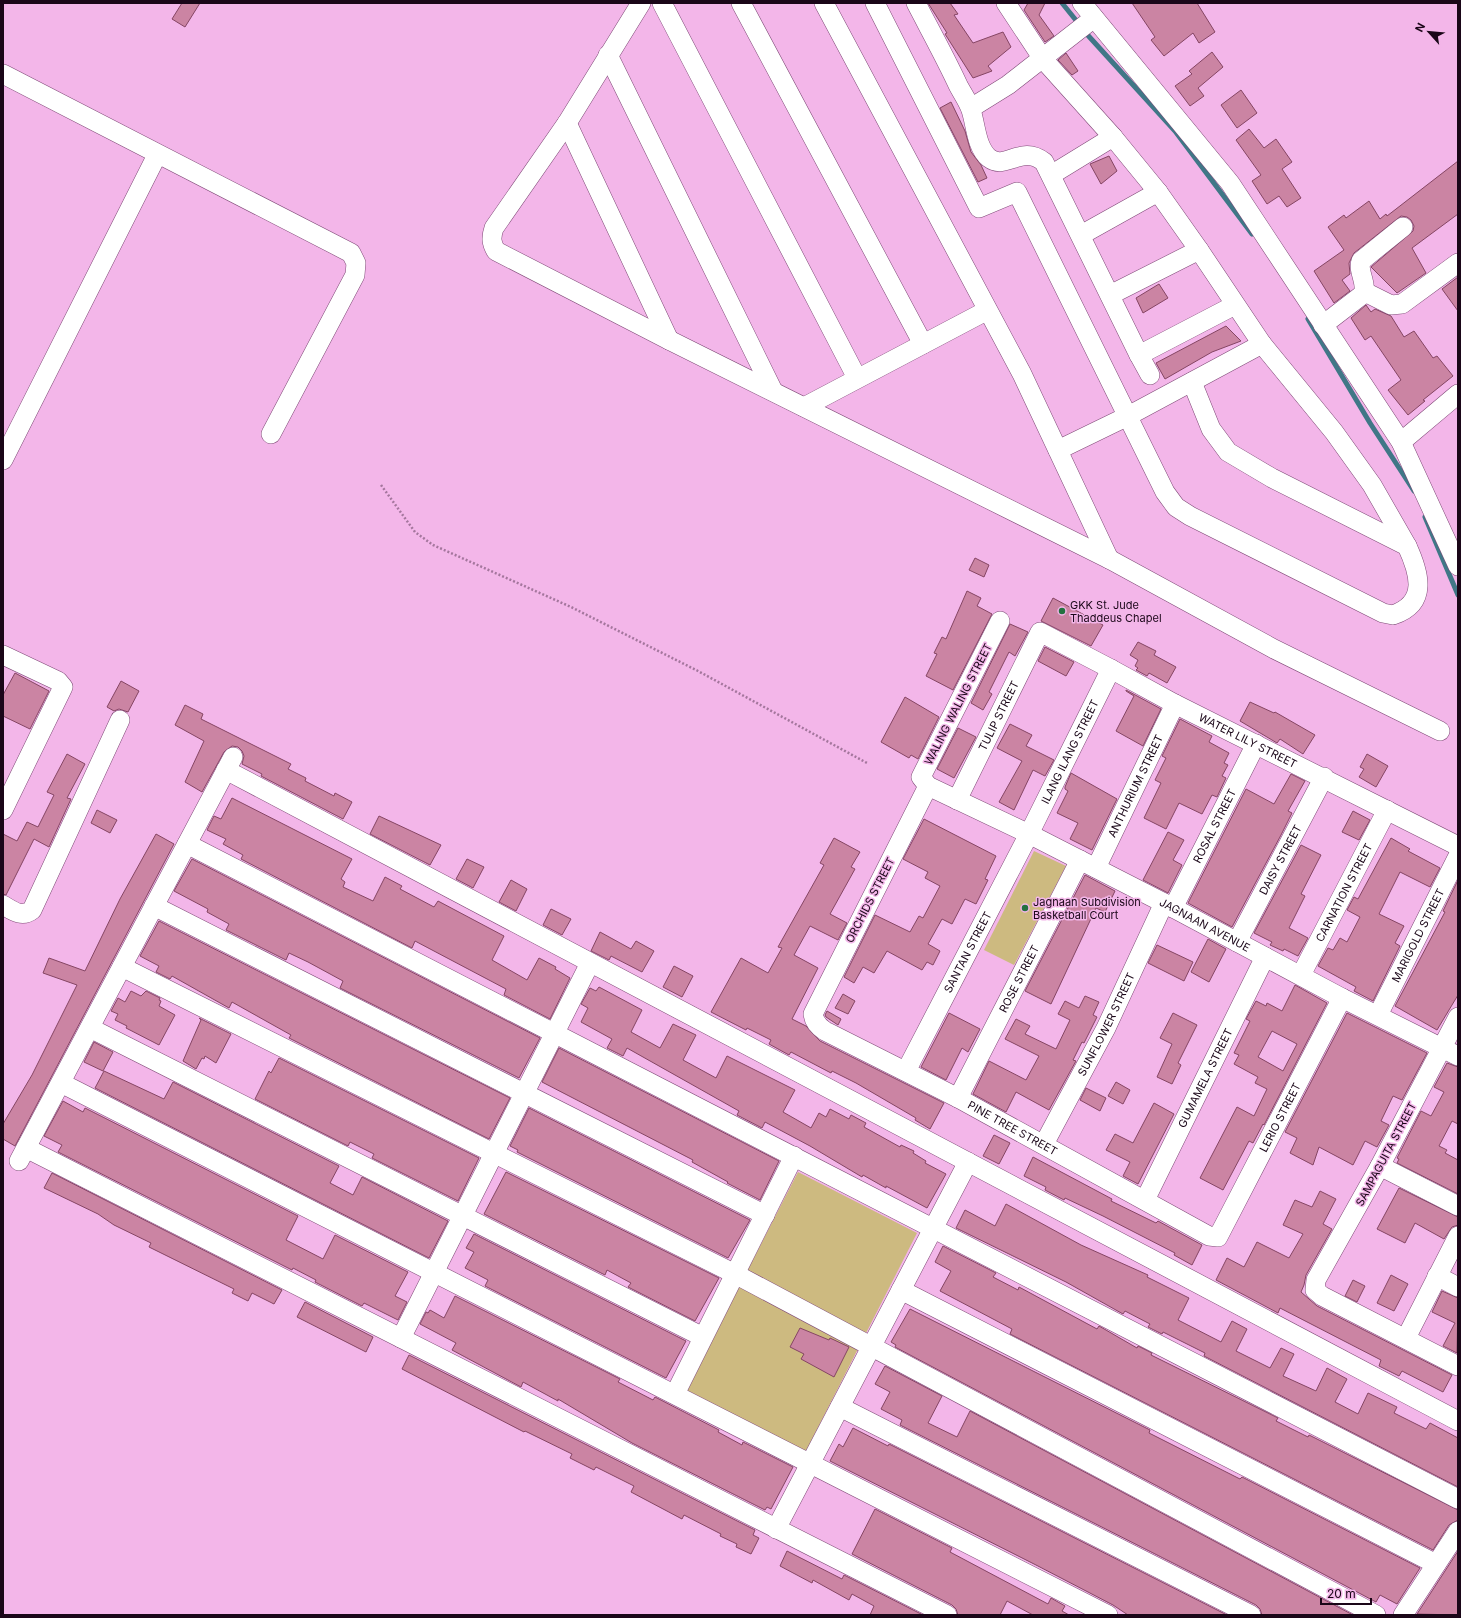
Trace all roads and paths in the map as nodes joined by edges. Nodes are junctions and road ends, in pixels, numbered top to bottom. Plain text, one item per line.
1 (641, 3) edge
2 (662, 3) edge
3 (741, 3) edge
4 (824, 3) edge
5 (875, 3) edge
6 (916, 3) edge
7 (1006, 3) edge
8 (1082, 3) edge
9 (1092, 20) junction
10 (608, 55) junction
11 (1043, 59) junction
12 (3, 74) edge
13 (971, 108) junction
14 (567, 123) junction
15 (1113, 137) junction
16 (157, 154) junction
17 (1050, 175) junction
18 (1158, 192) junction
19 (1403, 227) dead end
20 (1081, 235) junction
21 (1199, 250) junction
22 (1458, 263) edge
23 (1365, 292) junction
24 (1110, 295) junction
25 (1235, 305) junction
26 (986, 311) junction
27 (1323, 325) junction
28 (669, 340) junction
29 (923, 344) junction
30 (1262, 344) junction
31 (1139, 354) junction
32 (1150, 375) dead end
33 (857, 378) junction
34 (1192, 382) junction
35 (773, 391) junction
36 (1458, 394) edge
37 (804, 407) junction
38 (1128, 416) junction
39 (271, 434) dead end
40 (1401, 442) junction
41 (1058, 450) junction
42 (3, 460) edge
43 (381, 485) dead end
44 (1407, 546) junction
45 (1456, 557) edge
46 (1109, 559) junction
47 (1000, 621) dead end
48 (1040, 632) joint
49 (3, 655) edge
50 (1111, 669) junction
51 (1175, 704) junction
52 (120, 720) dead end
53 (1440, 731) dead end
54 (1256, 744) junction
55 (867, 763) dead end
56 (1324, 777) junction
57 (928, 786) junction
58 (957, 800) junction
59 (3, 810) edge
60 (1387, 810) junction
61 (1029, 834) junction
62 (187, 844) junction
63 (1458, 846) edge
64 (1458, 856) edge
65 (1088, 864) junction
66 (3, 905) edge
67 (1169, 905) junction
68 (154, 906) junction
69 (1237, 942) junction
70 (1265, 957) junction
71 (590, 963) junction
72 (122, 967) junction
73 (1301, 976) junction
74 (1342, 998) junction
75 (813, 1014) joint
76 (1378, 1015) junction
77 (1458, 1017) edge
78 (90, 1028) junction
79 (555, 1033) junction
80 (1450, 1052) edge
81 (906, 1071) junction
82 (61, 1083) junction
83 (525, 1093) junction
84 (958, 1098) junction
85 (1044, 1144) junction
86 (494, 1153) junction
87 (794, 1156) junction
88 (968, 1162) junction
89 (1380, 1166) junction
90 (1145, 1200) junction
91 (1458, 1206) edge
92 (765, 1215) junction
93 (463, 1216) junction
94 (934, 1228) junction
95 (1458, 1236) edge
96 (1218, 1237) joint
97 (434, 1272) junction
98 (735, 1274) junction
99 (1437, 1276) junction
100 (1458, 1287) edge
101 (901, 1290) junction
102 (703, 1337) junction
103 (401, 1338) junction
104 (1406, 1338) junction
105 (871, 1348) junction
106 (1458, 1366) edge
107 (675, 1394) junction
108 (840, 1407) junction
109 (1458, 1421) edge
110 (810, 1464) junction
111 (1458, 1499) edge
112 (776, 1529) junction
113 (1458, 1531) edge
114 (1436, 1564) junction
115 (947, 1615) edge
116 (1108, 1615) edge
117 (1251, 1615) edge
118 (1376, 1615) edge
119 (1404, 1615) edge

1 - 10 street
2 - 33 street
3 - 29 street
4 - 26 street
5 - 38 street
6 - 13 street
7 - 11 street
8 - 9 street
9 - 11 street
9 - 27 street
10 - 14 street
10 - 35 street
11 - 13 street
11 - 15 street
12 - 16 street
13 - 17 street
14 - 28 street
14 - 28 street
15 - 17 street
15 - 18 street
16 - 39 street
16 - 42 street
17 - 20 street
18 - 20 street
18 - 21 street
19 - 23 street
20 - 24 street
21 - 24 street
21 - 25 street
22 - 23 street
23 - 27 street
24 - 31 street
25 - 30 street
25 - 31 street
26 - 29 street
26 - 41 street
27 - 40 street
28 - 35 street
29 - 33 street
30 - 34 street
30 - 44 street
31 - 32 street
33 - 37 street
34 - 38 street
34 - 44 street
35 - 37 street
36 - 40 street
37 - 46 street
38 - 41 street
38 - 44 street
40 - 45 street
41 - 46 street
43 - 55 path
46 - 53 street
47 - 57 street, WALING WALING STREET
48 - 50 street, WATER LILY STREET
48 - 58 street, TULIP STREET
49 - 59 street
50 - 51 street, WATER LILY STREET
50 - 61 street, ILANG ILANG STREET
51 - 54 street, WATER LILY STREET
51 - 65 street, ANTHURIUM STREET
52 - 66 street
54 - 56 street, WATER LILY STREET
54 - 67 street, ROSAL STREET
56 - 60 street, WATER LILY STREET
56 - 69 street, DAISY STREET
57 - 58 street, JAGNAAN AVENUE
57 - 75 street, ORCHIDS STREET
58 - 61 street, JAGNAAN AVENUE
60 - 63 street, WATER LILY STREET
60 - 73 street, CARNATION STREET
61 - 65 street, JAGNAAN AVENUE
61 - 81 street, SANTAN STREET
62 - 68 street
62 - 71 street
62 - 79 street
64 - 76 street, MARIGOLD STREET
65 - 67 street, JAGNAAN AVENUE
65 - 84 street, ROSE STREET
67 - 69 street, JAGNAAN AVENUE
67 - 85 street, SUNFLOWER STREET
68 - 72 street
68 - 83 street
69 - 70 street, JAGNAAN AVENUE
70 - 73 street, JAGNAAN AVENUE
70 - 90 street, GUMAMELA STREET
71 - 79 street
71 - 88 street
72 - 78 street
72 - 86 street
73 - 74 street, JAGNAAN AVENUE
74 - 76 street, JAGNAAN AVENUE
74 - 96 street, LERIO STREET
75 - 81 street, PINE TREE STREET
76 - 80 street, JAGNAAN AVENUE
77 - 80 street, SAMPAGUITA STREET
78 - 82 street
78 - 93 street
79 - 83 street
79 - 87 street
80 - 89 street, SAMPAGUITA STREET
81 - 84 street, PINE TREE STREET
82 - 97 street
82 - 103 street
83 - 86 street
83 - 92 street
84 - 85 street, PINE TREE STREET
85 - 90 street, PINE TREE STREET
86 - 93 street
86 - 98 street
87 - 92 street
87 - 94 street
88 - 94 street
88 - 109 street
89 - 91 street
89 - 104 street, SAMPAGUITA STREET
90 - 96 street, PINE TREE STREET
92 - 98 street
93 - 97 street
93 - 102 street
94 - 101 street
94 - 111 street
95 - 99 street
97 - 103 street
97 - 107 street
98 - 102 street
98 - 105 street
99 - 100 street
99 - 104 street
101 - 105 street
101 - 114 street
102 - 107 street
103 - 112 street
104 - 106 street
105 - 108 street
105 - 118 street
107 - 110 street
108 - 110 street
108 - 117 street
110 - 112 street
110 - 116 street
112 - 115 street
113 - 114 street
114 - 119 street

